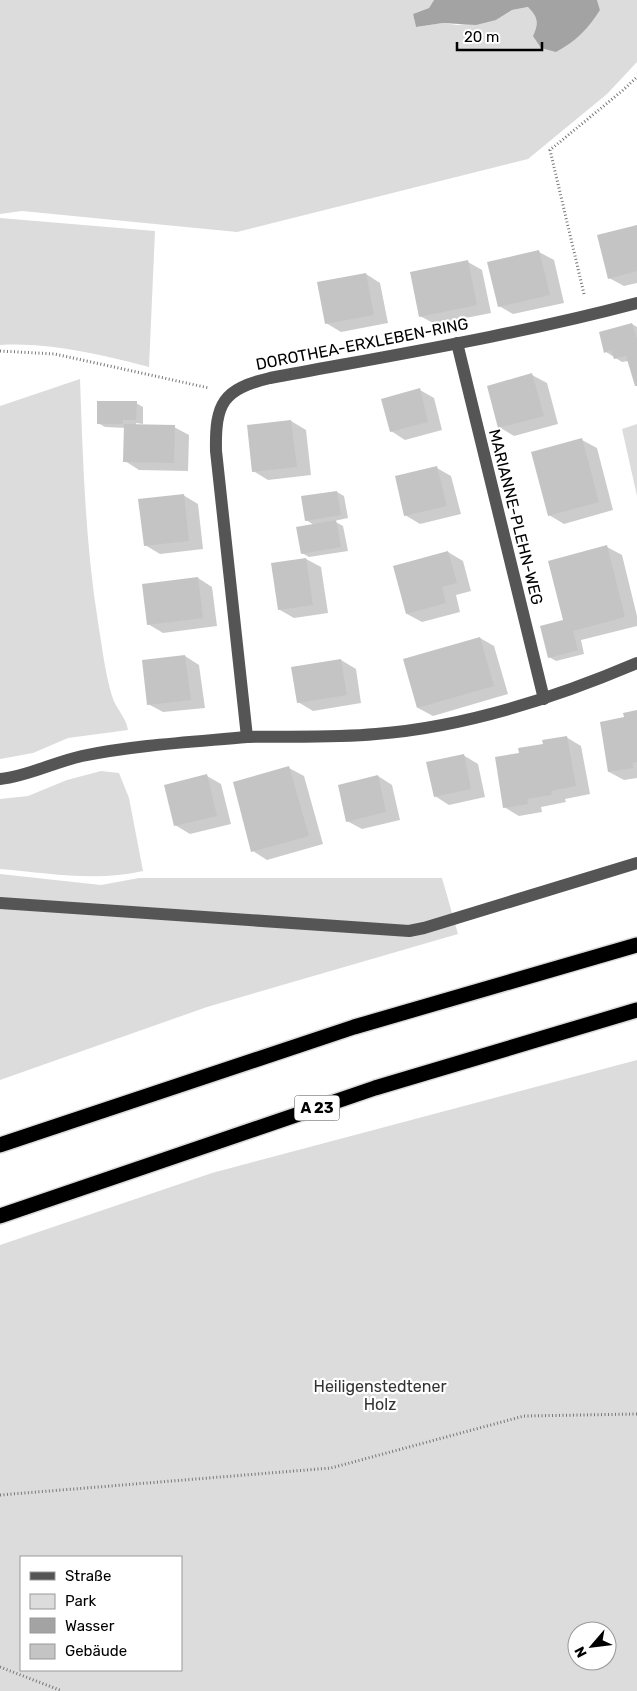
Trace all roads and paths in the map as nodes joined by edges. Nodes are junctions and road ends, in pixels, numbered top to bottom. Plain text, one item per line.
1 (637, 77) edge
2 (637, 303) edge
3 (590, 315) junction
4 (457, 343) junction
5 (0, 351) edge
6 (228, 397) junction
7 (637, 663) edge
8 (544, 698) junction
9 (246, 737) junction
10 (0, 779) edge
11 (637, 863) edge
12 (0, 903) edge
13 (637, 945) edge
14 (637, 1010) edge
15 (0, 1145) edge
16 (0, 1216) edge
17 (637, 1414) edge
18 (0, 1495) edge
19 (0, 1667) edge
20 (62, 1691) edge

1 - 3 path
2 - 3 street, DOROTHEA-ERXLEBEN-RING
3 - 4 street, DOROTHEA-ERXLEBEN-RING
4 - 6 street, DOROTHEA-ERXLEBEN-RING
4 - 8 street, MARIANNE-PLEHN-WEG
5 - 6 path
6 - 9 street
7 - 8 street
8 - 9 street
9 - 10 street
11 - 12 street
13 - 15 highway
14 - 16 highway, A 23
17 - 18 path
19 - 20 path

